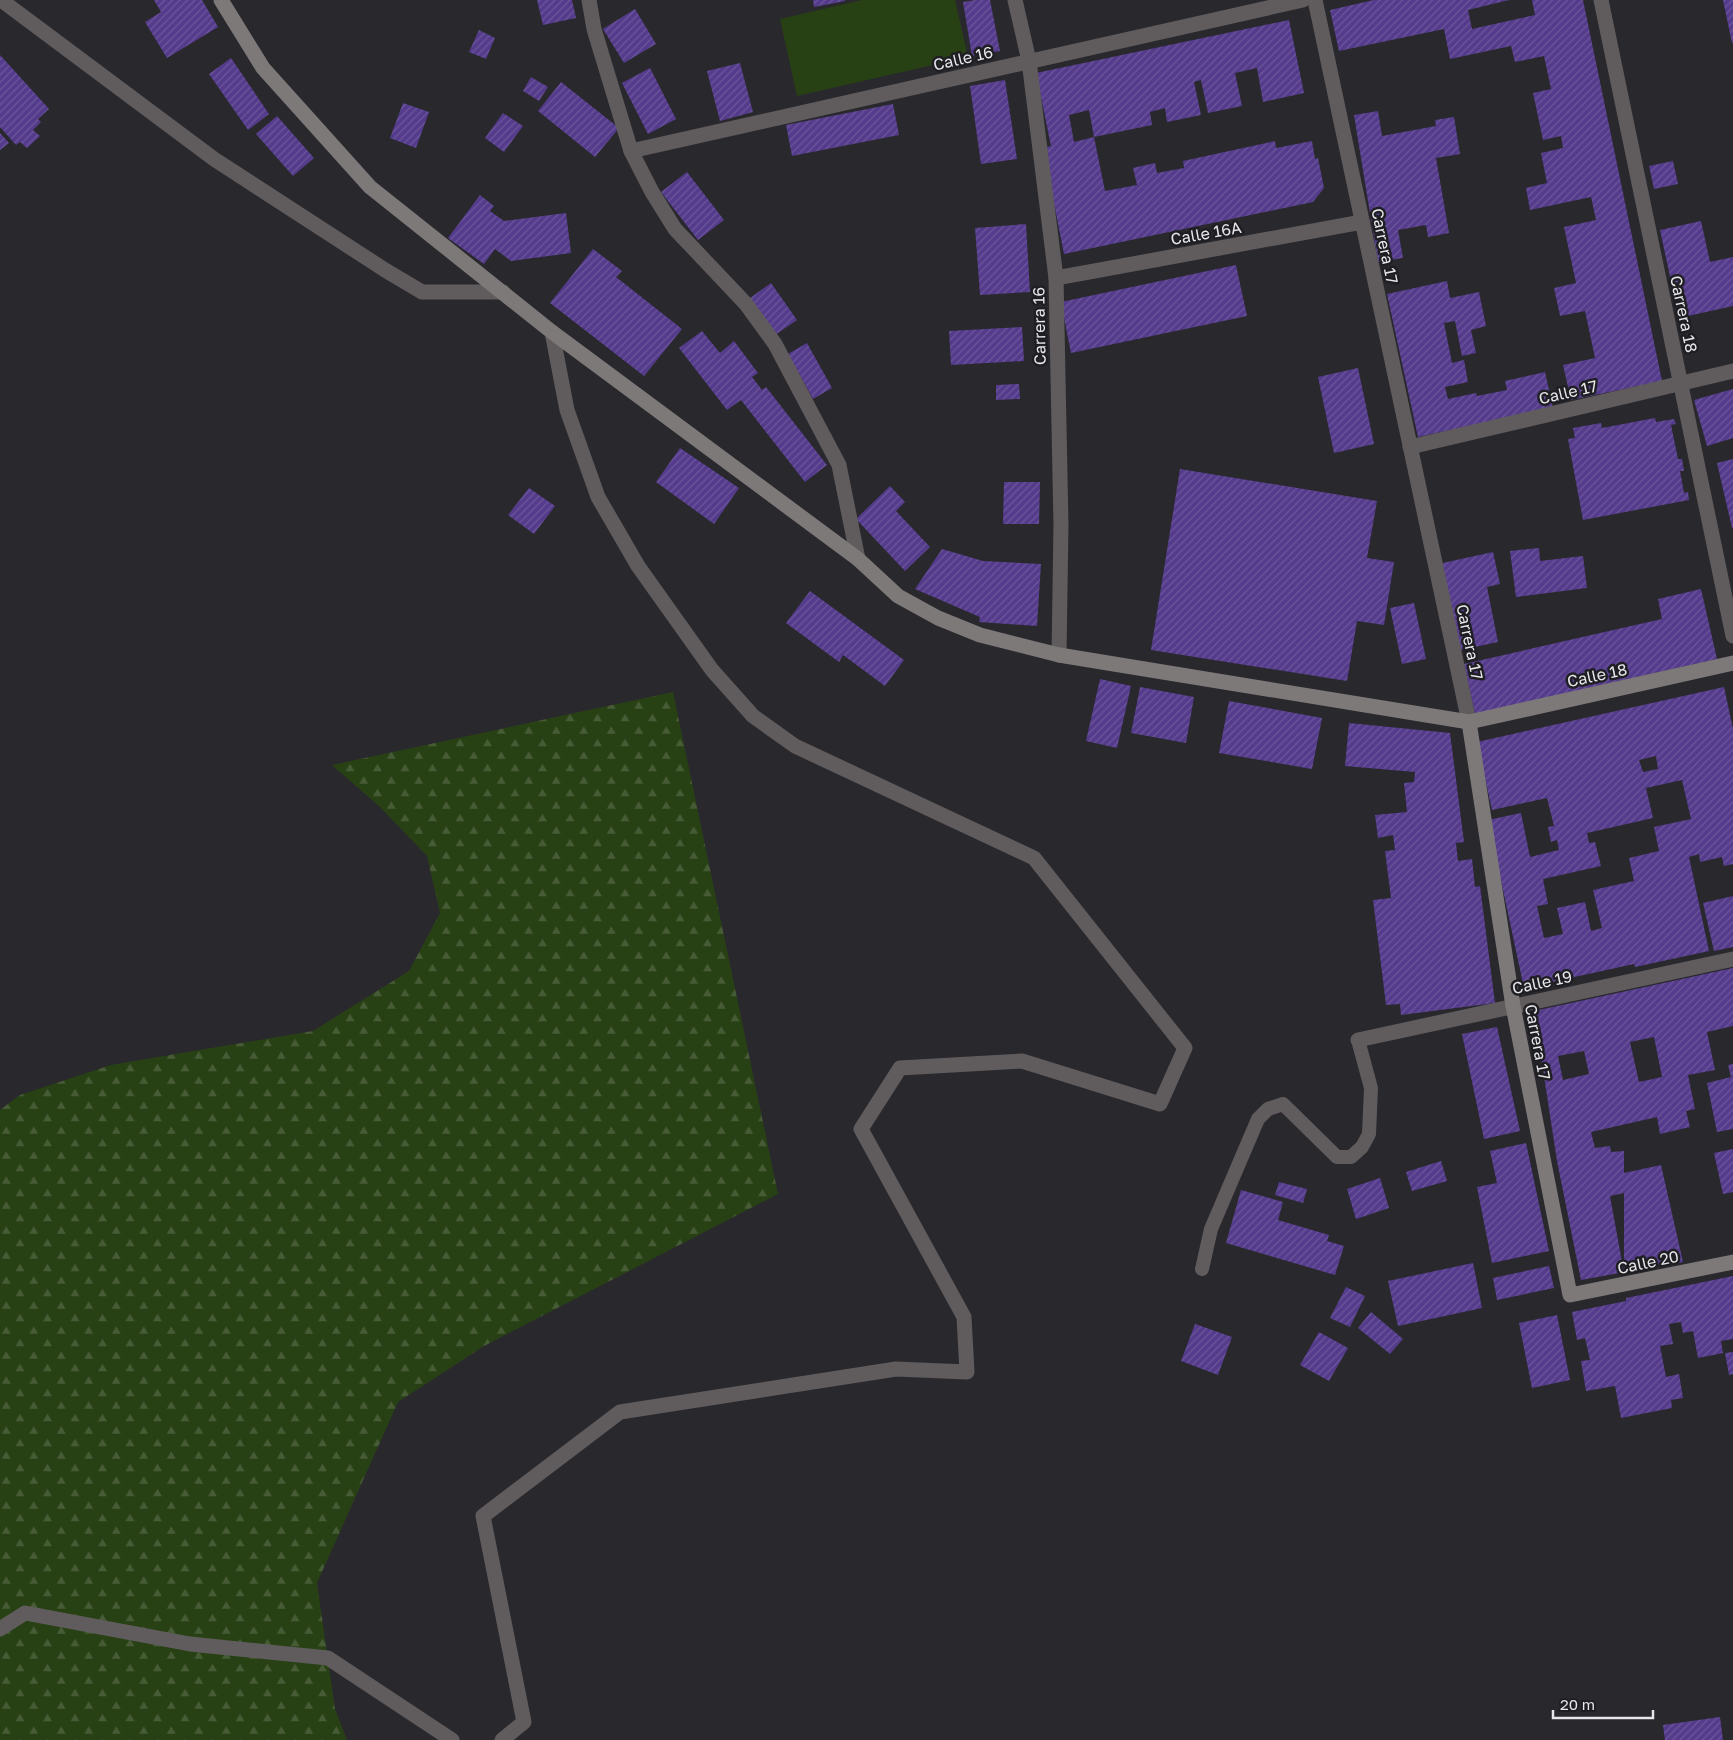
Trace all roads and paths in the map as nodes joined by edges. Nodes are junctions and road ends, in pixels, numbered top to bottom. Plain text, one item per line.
1 (1, 0) edge
2 (221, 0) edge
3 (589, 0) edge
4 (1015, 0) edge
5 (1303, 0) edge
6 (1315, 0) edge
7 (1601, 0) edge
8 (1029, 61) junction
9 (631, 151) junction
10 (1362, 222) junction
11 (1056, 278) junction
12 (503, 292) junction
13 (552, 332) junction
14 (1733, 371) edge
15 (1680, 383) junction
16 (1410, 447) junction
17 (858, 559) junction
18 (1733, 636) edge
19 (1059, 655) junction
20 (1733, 663) edge
21 (1469, 722) junction
22 (1733, 959) edge
23 (1513, 1006) junction
24 (1358, 1040) joint
25 (1733, 1262) edge
26 (1202, 1269) dead end
27 (1570, 1296) joint
28 (0, 1629) edge
29 (452, 1740) edge
30 (502, 1740) edge

1 - 12 street
2 - 12 main road
3 - 9 street
4 - 8 street, Carrera 16
5 - 8 street, Calle 16
6 - 10 street, Carrera 17
7 - 15 street, Carrera 18
8 - 9 street, Calle 16
8 - 11 street, Carrera 16
9 - 17 street
10 - 11 street, Calle 16A
10 - 16 street, Carrera 17
11 - 19 street, Carrera 16
12 - 13 main road
13 - 17 main road
13 - 30 street
14 - 15 street, Calle 17
15 - 16 street, Calle 17
15 - 18 street, Carrera 18
16 - 21 street, Carrera 17
17 - 19 main road
19 - 21 main road
20 - 21 main road, Calle 18
21 - 23 main road, Carrera 17
22 - 23 street, Calle 19
23 - 24 street, Calle 19
23 - 27 main road, Carrera 17
24 - 26 lane
25 - 27 main road, Calle 20
28 - 29 street

